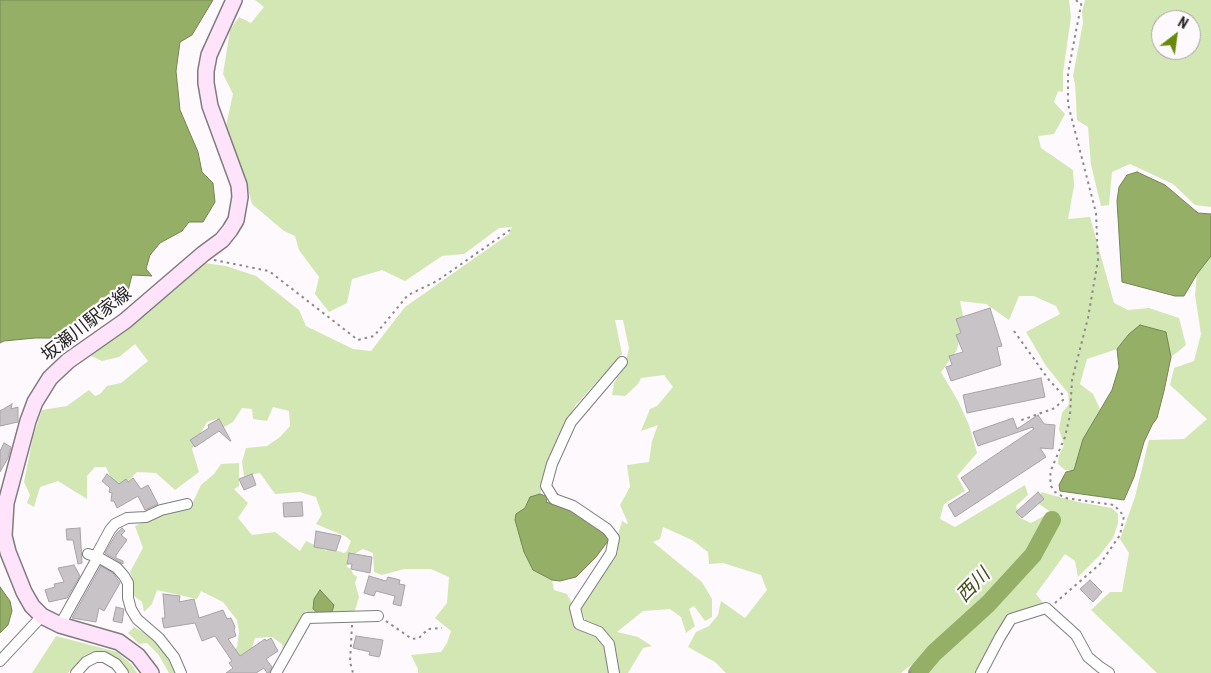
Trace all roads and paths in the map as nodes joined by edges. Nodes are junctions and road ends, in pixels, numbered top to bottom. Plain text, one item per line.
1 (234, 0) edge
2 (1076, 0) edge
3 (1082, 0) edge
4 (1081, 5) junction
5 (510, 230) dead end
6 (203, 254) junction
7 (1014, 331) dead end
8 (622, 362) dead end
9 (1071, 398) junction
10 (1063, 400) junction
11 (1019, 421) dead end
12 (187, 504) dead end
13 (93, 555) junction
14 (1046, 608) junction
15 (42, 616) junction
16 (378, 616) joint
17 (336, 617) junction
18 (60, 625) junction
19 (442, 628) dead end
20 (0, 661) edge
21 (912, 670) dead end
22 (76, 673) edge
23 (123, 673) edge
24 (150, 673) edge
25 (181, 673) edge
26 (276, 673) edge
27 (353, 673) edge
28 (614, 673) edge
29 (908, 673) edge
30 (981, 673) edge
31 (1109, 673) edge

1 - 6 main road, 坂瀬川駅家線
2 - 4 path
3 - 4 path
4 - 9 path
5 - 6 path
6 - 15 main road, 坂瀬川駅家線
7 - 10 path
8 - 28 street
9 - 10 path
9 - 14 path
10 - 11 path
12 - 13 street
13 - 18 street
13 - 25 street
14 - 30 street
14 - 31 street
15 - 18 main road, 坂瀬川駅家線
15 - 20 street
16 - 17 street
16 - 19 path
17 - 26 street
17 - 27 path
18 - 24 main road, 坂瀬川駅家線
21 - 29 path
22 - 23 street

